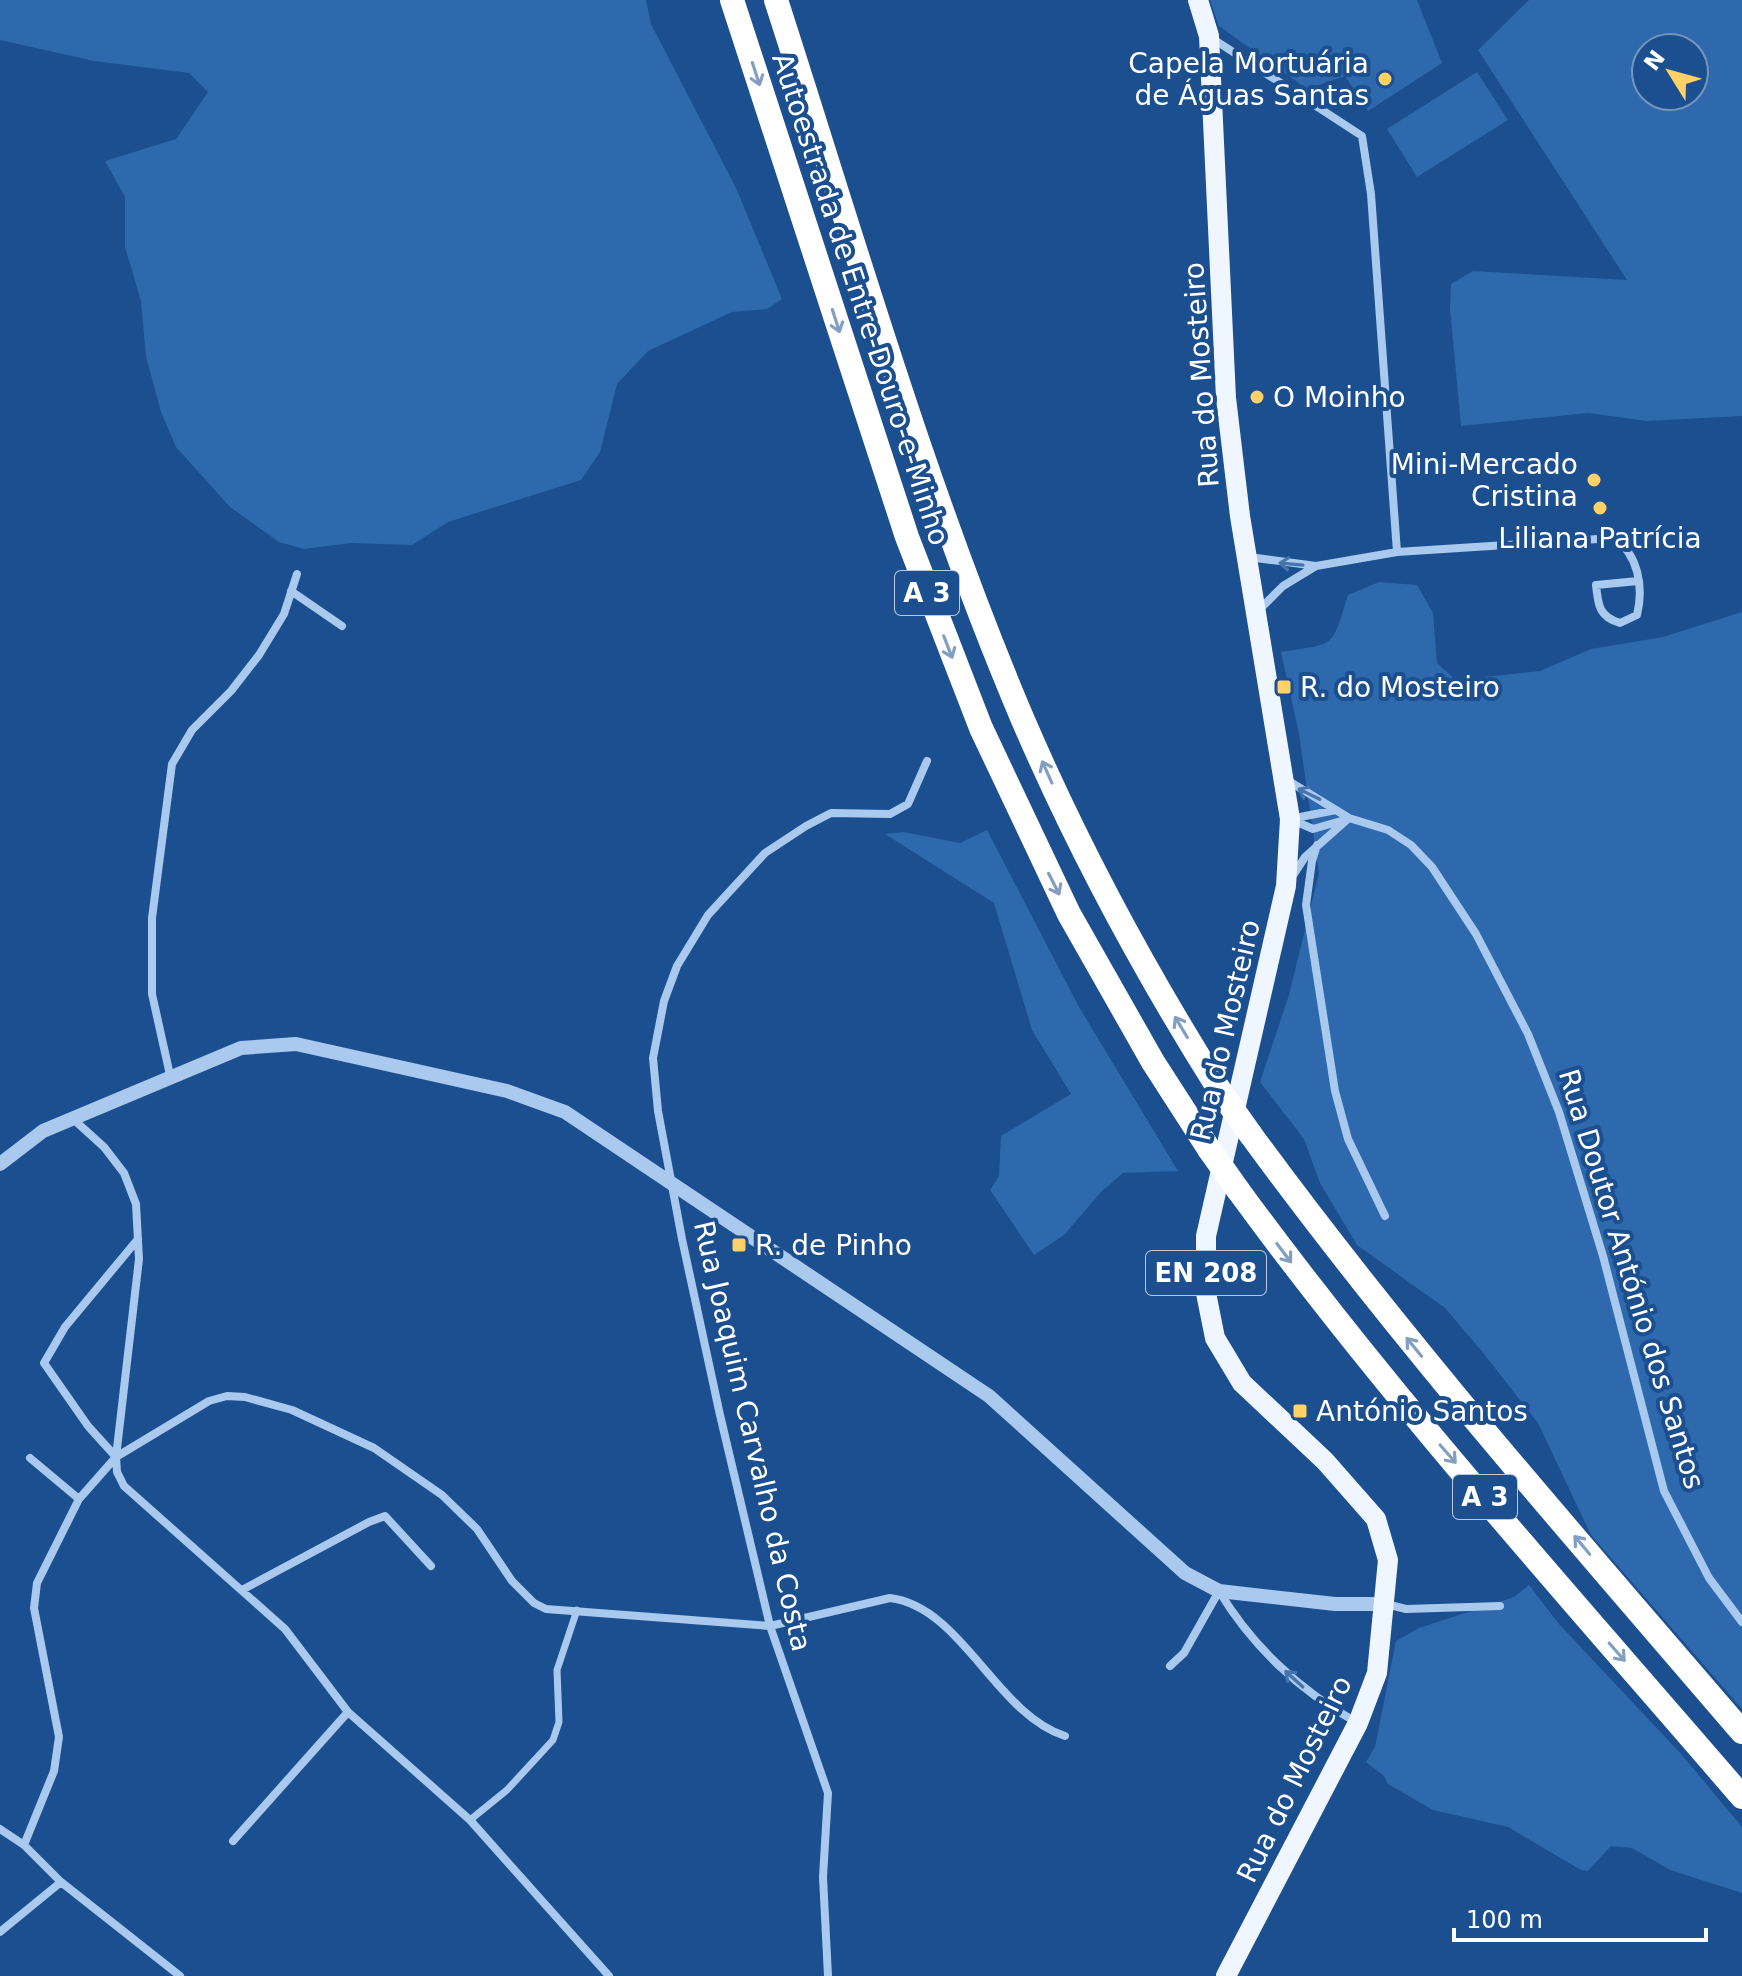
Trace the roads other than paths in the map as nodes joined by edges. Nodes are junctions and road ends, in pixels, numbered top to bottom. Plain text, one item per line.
1 (732, 0) edge
2 (776, 0) edge
3 (1198, 0) edge
4 (1209, 36) junction
5 (1397, 552) junction
6 (1247, 557) junction
7 (1316, 566) junction
8 (297, 574) dead end
9 (1638, 581) junction
10 (291, 591) junction
11 (1257, 613) junction
12 (342, 626) dead end
13 (927, 761) dead end
14 (1283, 777) junction
15 (1336, 810) junction
16 (1349, 818) junction
17 (1290, 819) junction
18 (1317, 845) junction
19 (1286, 886) junction
20 (170, 1075) junction
21 (71, 1117) junction
22 (0, 1164) edge
23 (673, 1186) junction
24 (1385, 1216) dead end
25 (138, 1239) junction
26 (116, 1457) junction
27 (30, 1458) dead end
28 (79, 1499) junction
29 (431, 1566) dead end
30 (242, 1590) junction
31 (1219, 1591) junction
32 (1385, 1604) junction
33 (1500, 1606) dead end
34 (577, 1610) junction
35 (1742, 1622) edge
36 (770, 1626) junction
37 (1170, 1666) dead end
38 (348, 1712) junction
39 (1358, 1723) junction
40 (1742, 1732) edge
41 (1065, 1736) dead end
42 (1742, 1797) edge
43 (470, 1820) junction
44 (0, 1829) edge
45 (233, 1841) dead end
46 (24, 1845) junction
47 (61, 1882) junction
48 (0, 1932) edge
49 (180, 1976) edge
50 (609, 1976) edge
51 (828, 1976) edge
52 (1226, 1976) edge

1 -> 42 highway, Autoestrada de Entre-Douro-e-Minho / A 3, bridge
40 -> 2 highway, Autoestrada de Entre-Douro-e-Minho / A 3, bridge
3 - 4 main road, Rua do Mosteiro / EN 208
4 - 5 street
4 - 6 main road, Rua do Mosteiro / EN 208
5 - 7 street
5 - 9 street
7 -> 6 street
6 - 11 main road, Rua do Mosteiro / EN 208
7 - 11 street
8 - 10 street
9 - 9 street
10 - 12 street
10 - 20 street
11 - 14 main road, Rua do Mosteiro / EN 208
13 - 23 street, Rua Joaquim Carvalho da Costa
15 -> 14 street, Rua Doutor António dos Santos
14 - 17 main road, Rua do Mosteiro / EN 208
15 - 16 street, Rua Doutor António dos Santos
15 - 17 street
16 - 17 street
16 - 18 street
16 - 35 street, Rua Doutor António dos Santos
17 - 19 main road, Rua do Mosteiro / EN 208
18 - 19 street
18 - 24 street
19 - 32 main road, Rua do Mosteiro / EN 208
20 - 21 street
20 - 23 street
21 - 22 street
21 - 25 street
23 - 31 street
23 - 36 street, Rua Joaquim Carvalho da Costa
25 - 26 street
25 - 26 street
26 - 28 street
26 - 30 street
26 - 34 street
27 - 28 street
28 - 46 street
29 - 30 street
30 - 38 street
31 - 32 street
31 - 37 street
39 -> 31 street
32 - 33 street
32 - 39 main road, Rua do Mosteiro / EN 208
34 - 36 street
34 - 43 street
36 - 41 street
36 - 51 street, Rua Joaquim Carvalho da Costa
38 - 43 street
38 - 45 street
39 - 52 main road, Rua do Mosteiro / EN 208
43 - 50 street
44 - 46 street
46 - 47 street
47 - 48 street
47 - 49 street

